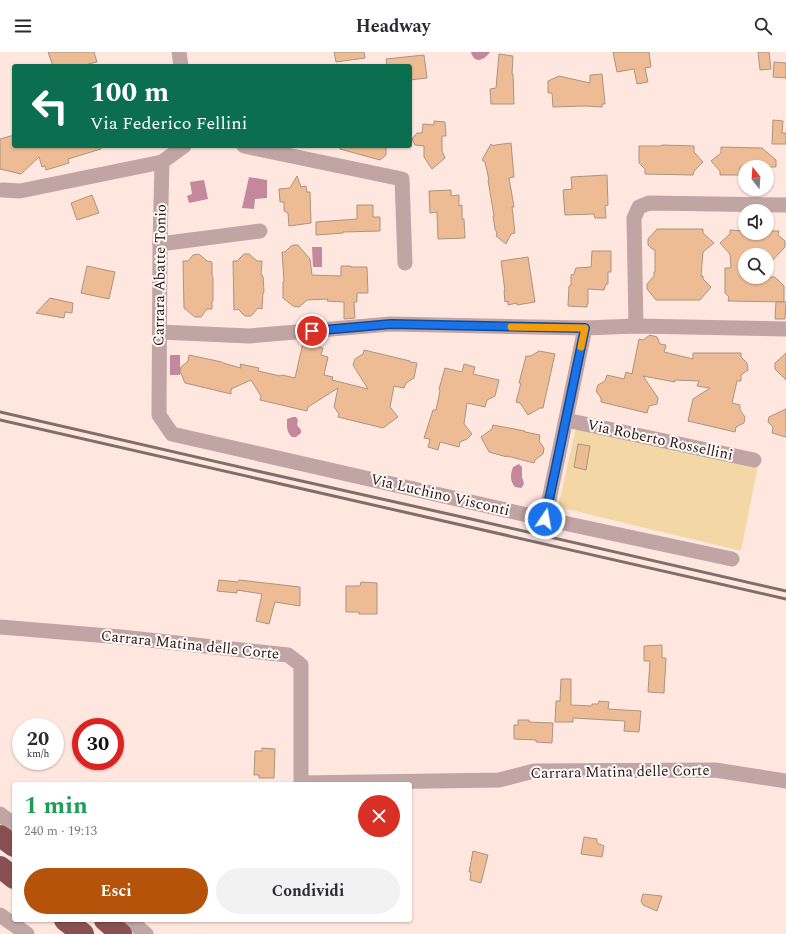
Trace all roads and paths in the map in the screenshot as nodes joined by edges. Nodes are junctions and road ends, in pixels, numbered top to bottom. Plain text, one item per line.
1 (179, 52) edge
2 (181, 64) edge
3 (181, 148) edge
4 (254, 148) edge
5 (162, 162) junction
6 (3, 190) dead end
7 (786, 205) edge
8 (260, 231) dead end
9 (160, 244) junction
10 (404, 262) dead end
11 (636, 326) junction
12 (585, 328) junction
13 (786, 329) edge
14 (160, 332) junction
15 (159, 415) joint
16 (566, 420) junction
17 (754, 460) dead end
18 (545, 519) junction
19 (732, 559) dead end
20 (0, 627) edge
21 (786, 781) edge
22 (301, 782) edge
23 (367, 782) edge
24 (0, 814) edge
25 (12, 823) edge
26 (0, 836) edge
27 (12, 845) edge
28 (0, 867) edge
29 (12, 876) edge
30 (0, 915) edge
31 (67, 922) edge
32 (107, 922) edge
33 (131, 922) edge
34 (27, 934) edge
35 (82, 934) edge
36 (121, 934) edge
37 (146, 934) edge

1 - 2 street
3 - 5 street
4 - 10 street
5 - 6 street
5 - 9 street, Carrara Abatte Tonio
7 - 11 street
8 - 9 street
9 - 14 street, Carrara Abatte Tonio
11 - 12 street
11 - 13 street
12 - 14 street
12 - 16 street, Via Roberto Rossellini
14 - 15 street, Carrara Abatte Tonio
15 - 18 street, Via Luchino Visconti
16 - 17 street, Via Roberto Rossellini
16 - 18 street, Via Roberto Rossellini
18 - 19 street, Via Luchino Visconti
20 - 22 street, Carrara Matina delle Corte
21 - 23 street, Carrara Matina delle Corte
24 - 25 street
26 - 27 highway
28 - 29 highway
30 - 34 street
31 - 35 highway
32 - 36 highway
33 - 37 street

